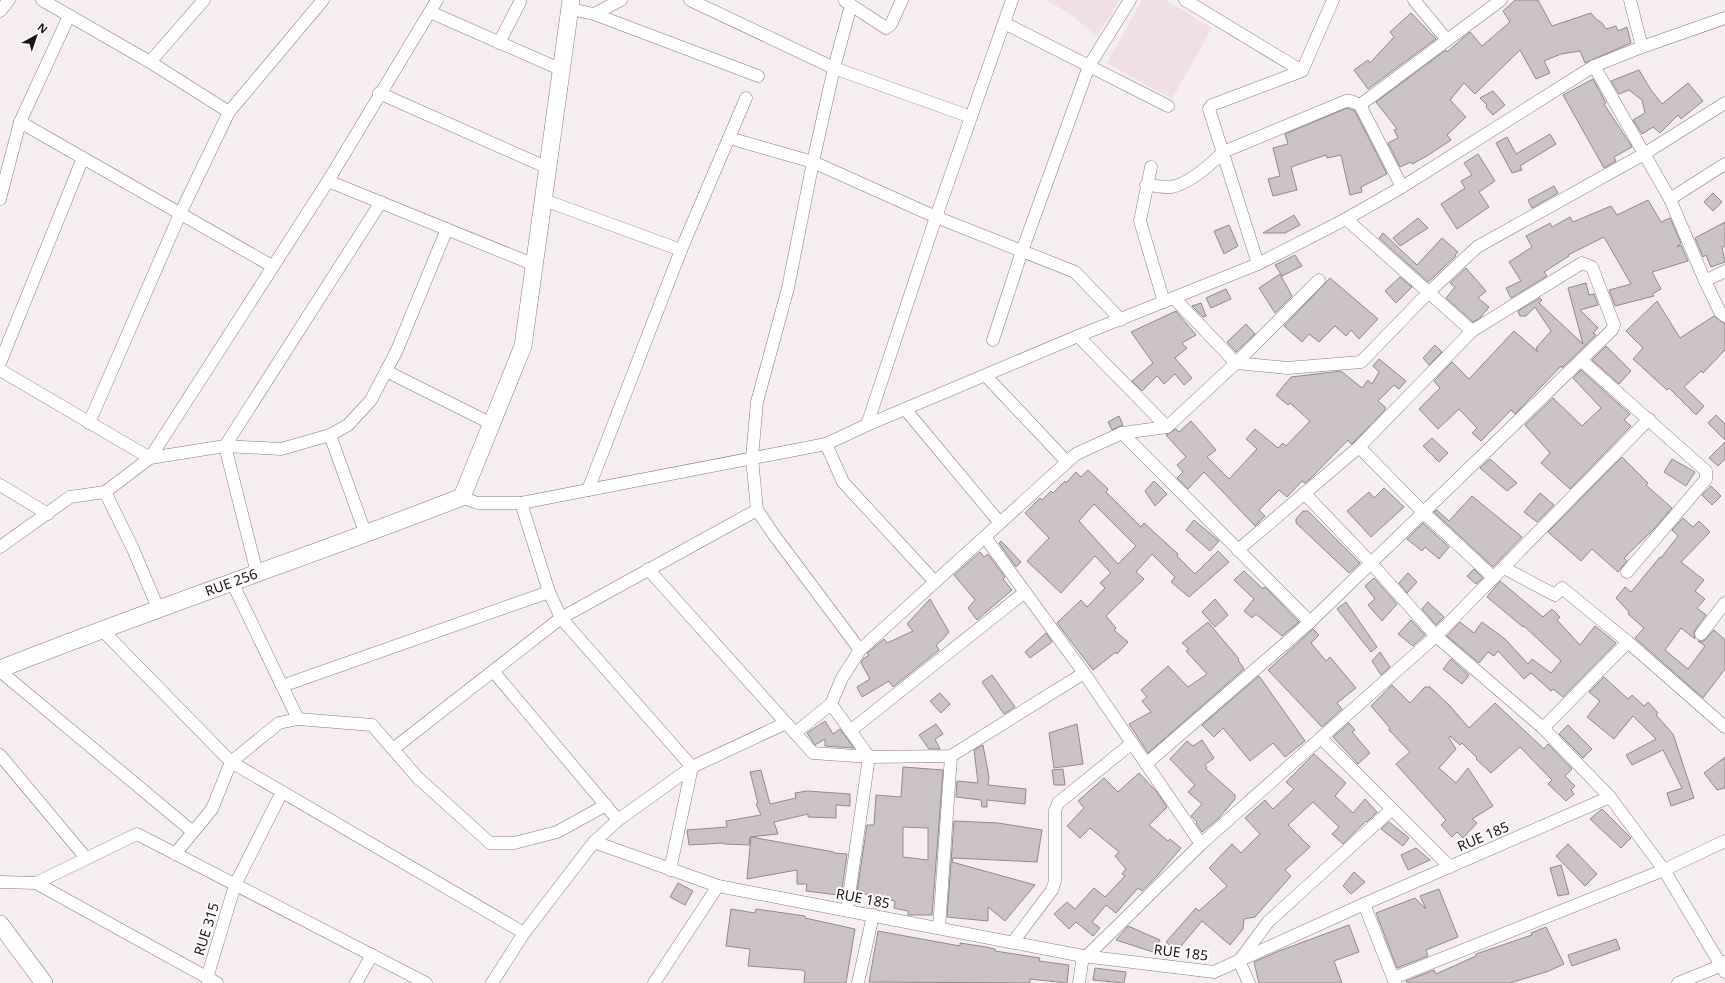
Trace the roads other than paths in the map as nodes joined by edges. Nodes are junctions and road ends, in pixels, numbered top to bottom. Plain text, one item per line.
1 (9, 0) edge
2 (42, 0) edge
3 (204, 0) edge
4 (323, 0) edge
5 (437, 0) edge
6 (621, 0) edge
7 (690, 0) edge
8 (902, 0) edge
9 (1012, 0) edge
10 (1130, 0) edge
11 (1185, 0) edge
12 (1333, 0) edge
13 (1414, 0) edge
14 (1501, 0) edge
15 (1630, 0) edge
16 (520, 2) dead end
17 (848, 2) edge
18 (570, 4) edge
19 (0, 11) edge
20 (430, 12) junction
21 (594, 14) junction
22 (69, 16) junction
23 (1725, 18) edge
24 (1004, 23) junction
25 (1447, 40) junction
26 (499, 43) junction
27 (1642, 47) junction
28 (150, 62) junction
29 (1089, 66) junction
30 (1594, 66) junction
31 (834, 68) junction
32 (562, 70) junction
33 (1302, 71) junction
34 (758, 76) dead end
35 (380, 93) junction
36 (746, 98) dead end
37 (1725, 103) edge
38 (1360, 105) junction
39 (1168, 106) dead end
40 (229, 112) junction
41 (971, 117) junction
42 (20, 122) junction
43 (729, 138) junction
44 (1223, 152) junction
45 (1644, 154) junction
46 (83, 158) junction
47 (813, 162) junction
48 (1725, 164) edge
49 (1150, 167) dead end
50 (548, 168) junction
51 (328, 181) junction
52 (1146, 185) junction
53 (1402, 187) junction
54 (0, 199) edge
55 (1670, 199) junction
56 (544, 200) junction
57 (381, 202) junction
58 (180, 214) junction
59 (936, 217) junction
60 (1346, 219) junction
61 (447, 229) junction
62 (681, 250) junction
63 (1022, 251) junction
64 (534, 264) junction
65 (1258, 264) junction
66 (272, 266) junction
67 (1725, 271) edge
68 (1319, 280) dead end
69 (1705, 281) junction
70 (1428, 293) junction
71 (1169, 300) junction
72 (1725, 316) edge
73 (1121, 320) junction
74 (1472, 331) junction
75 (1078, 336) junction
76 (992, 340) dead end
77 (1581, 360) junction
78 (0, 363) edge
79 (1236, 363) junction
80 (0, 370) edge
81 (386, 371) junction
82 (986, 376) junction
83 (905, 409) junction
84 (1649, 419) junction
85 (89, 423) junction
86 (492, 424) junction
87 (867, 425) junction
88 (1167, 427) junction
89 (1122, 434) junction
90 (330, 435) junction
91 (826, 444) junction
92 (225, 446) junction
93 (1359, 448) junction
94 (150, 458) junction
95 (752, 458) junction
96 (1067, 462) junction
97 (0, 485) edge
98 (588, 490) junction
99 (105, 492) junction
100 (1304, 493) junction
101 (462, 497) junction
102 (521, 503) junction
103 (757, 510) junction
104 (1423, 512) junction
105 (48, 514) junction
106 (1000, 523) junction
107 (366, 534) junction
108 (985, 537) junction
109 (0, 547) edge
110 (1238, 550) junction
111 (1371, 562) junction
112 (1504, 568) junction
113 (648, 570) junction
114 (1627, 572) dead end
115 (257, 573) junction
116 (1494, 578) junction
117 (232, 582) junction
118 (935, 582) junction
119 (549, 592) junction
120 (1025, 592) junction
121 (1725, 602) edge
122 (158, 608) junction
123 (561, 618) junction
124 (1310, 622) junction
125 (101, 629) junction
126 (1701, 634) dead end
127 (1436, 636) junction
128 (1628, 642) junction
129 (860, 650) junction
130 (0, 670) edge
131 (493, 671) junction
132 (1084, 673) junction
133 (282, 686) junction
134 (831, 704) junction
135 (298, 719) junction
136 (786, 723) junction
137 (1725, 727) edge
138 (1543, 728) junction
139 (850, 731) junction
140 (795, 733) junction
141 (1321, 738) junction
142 (1132, 743) junction
143 (393, 749) junction
144 (0, 755) edge
145 (951, 756) junction
146 (869, 757) junction
147 (231, 762) junction
148 (1146, 764) junction
149 (692, 767) junction
150 (282, 792) junction
151 (1610, 798) junction
152 (606, 805) junction
153 (1392, 809) junction
154 (618, 820) junction
155 (193, 832) junction
156 (1725, 841) edge
157 (594, 842) junction
158 (1201, 844) junction
159 (175, 854) junction
160 (86, 858) junction
161 (1450, 867) junction
162 (670, 870) junction
163 (1664, 870) junction
164 (0, 882) edge
165 (36, 883) junction
166 (235, 885) junction
167 (718, 886) junction
168 (1364, 904) junction
169 (847, 910) junction
170 (873, 915) junction
171 (0, 924) edge
172 (939, 928) junction
173 (524, 933) junction
174 (1014, 942) junction
175 (372, 955) junction
176 (1085, 956) junction
177 (1239, 962) junction
178 (1723, 966) edge
179 (1213, 977) edge
180 (210, 981) edge
181 (1394, 981) edge
182 (44, 983) edge
183 (356, 983) edge
184 (426, 983) edge
185 (492, 983) edge
186 (654, 983) edge
187 (858, 983) edge
188 (1079, 983) edge
189 (1249, 983) edge
190 (1678, 983) edge

1 - 19 street
2 - 22 street
3 - 28 street
4 - 40 street
5 - 20 street
6 - 21 street
7 - 31 street
8 - 17 street
9 - 24 street
10 - 29 street
11 - 33 street
12 - 33 street
13 - 25 street
14 - 25 street
15 - 27 street
16 - 26 street
17 - 31 street
18 - 21 street
18 - 32 street
20 - 26 street
20 - 35 street
21 - 34 street
22 - 28 street
22 - 42 street
23 - 27 street
24 - 29 street
24 - 41 street
25 - 38 street
26 - 32 street
27 - 30 street
28 - 40 street
29 - 39 street
29 - 63 street
30 - 45 street
30 - 53 street
31 - 41 street
31 - 47 street
32 - 50 street
33 - 44 street
35 - 50 street
35 - 51 street
36 - 43 street
37 - 45 street
38 - 44 street
38 - 53 street
40 - 58 street
41 - 59 street
42 - 46 street
42 - 54 street
43 - 47 street
43 - 62 street
44 - 52 street
44 - 65 street
45 - 55 street
45 - 70 street
46 - 58 street
46 - 78 street
47 - 59 street
47 - 95 street
48 - 55 street
49 - 52 street
50 - 56 street
51 - 57 street
51 - 66 street
52 - 71 street
53 - 60 street
55 - 69 street
56 - 62 street
56 - 64 street
57 - 61 street
57 - 92 street
58 - 66 street
58 - 85 street
59 - 63 street
59 - 87 street
60 - 65 street
60 - 70 street
61 - 64 street
61 - 81 street
62 - 98 street
63 - 73 street
63 - 76 street
64 - 86 street
65 - 71 street
66 - 94 street
67 - 69 street
68 - 79 street
69 - 72 street
70 - 74 street
70 - 79 street
71 - 73 street
71 - 79 street
73 - 75 street
74 - 77 street
74 - 93 street
75 - 82 street
75 - 88 street
77 - 84 street
77 - 104 street
79 - 88 street
80 - 85 street
81 - 86 street
81 - 90 street
82 - 83 street
82 - 96 street
83 - 87 street
83 - 106 street
84 - 112 street
84 - 114 street
85 - 94 street
86 - 101 street
87 - 91 street
88 - 89 street
89 - 96 street
89 - 110 street
90 - 92 street
90 - 107 street
91 - 95 street
91 - 118 street
92 - 94 street
92 - 115 street
93 - 100 street
93 - 104 street
94 - 99 street
95 - 98 street
95 - 103 street
96 - 106 street
97 - 105 street
98 - 102 street
99 - 105 street
99 - 122 street
100 - 110 street
100 - 111 street
101 - 102 street
101 - 107 street, RUE 256
102 - 119 street
103 - 113 street
103 - 129 street
104 - 111 street
104 - 116 street
105 - 109 street
106 - 108 street
107 - 115 street, RUE 256
108 - 118 street
108 - 120 street
110 - 124 street
111 - 124 street
111 - 127 street
112 - 116 street
112 - 128 street
113 - 123 street
113 - 136 street
115 - 117 street, RUE 256
116 - 127 street
117 - 122 street, RUE 256
117 - 133 street
118 - 129 street
119 - 123 street
119 - 133 street
120 - 132 street
120 - 139 street
121 - 126 street
122 - 125 street, RUE 256
123 - 131 street
123 - 149 street
124 - 148 street
125 - 130 street, RUE 256
125 - 147 street
127 - 138 street
127 - 141 street
128 - 137 street
128 - 138 street
129 - 134 street
130 - 155 street
131 - 143 street
131 - 152 street
132 - 142 street
132 - 145 street
133 - 135 street
134 - 139 street
134 - 140 street
135 - 143 street
135 - 147 street
136 - 140 street
136 - 149 street
138 - 151 street
139 - 146 street
140 - 146 street
141 - 153 street
141 - 158 street
142 - 148 street
142 - 174 street
143 - 152 street
144 - 160 street
145 - 146 street
145 - 172 street
146 - 169 street
147 - 150 street
147 - 155 street
148 - 158 street
149 - 154 street
149 - 162 street
150 - 166 street, RUE 315
150 - 173 street
151 - 161 street, RUE 185
151 - 163 street
152 - 154 street
153 - 161 street
153 - 177 street
154 - 157 street
155 - 159 street
156 - 163 street
157 - 162 street, RUE 185
157 - 173 street
158 - 176 street
159 - 160 street
159 - 166 street
160 - 165 street
161 - 168 street, RUE 185
162 - 167 street, RUE 185
163 - 178 street
163 - 181 street
164 - 165 street
165 - 180 street
166 - 175 street
166 - 180 street, RUE 315
167 - 169 street, RUE 185
167 - 186 street
168 - 177 street, RUE 185
168 - 181 street
169 - 170 street, RUE 185
170 - 172 street, RUE 185
170 - 187 street
171 - 182 street
172 - 174 street, RUE 185
173 - 185 street
174 - 176 street, RUE 185
175 - 183 street
175 - 184 street
176 - 179 street, RUE 185
176 - 188 street
177 - 179 street, RUE 185
177 - 189 street
178 - 190 street

